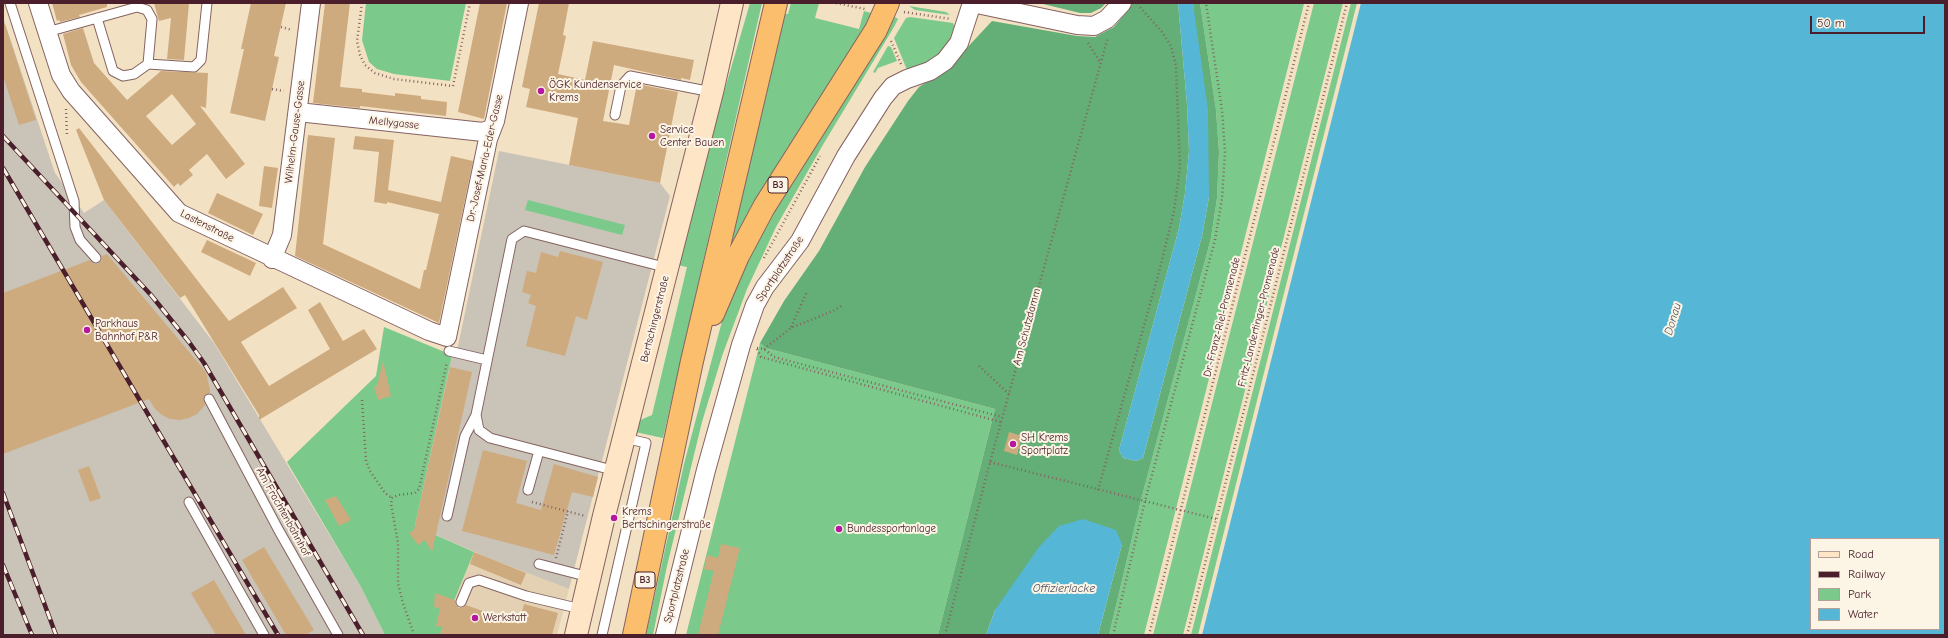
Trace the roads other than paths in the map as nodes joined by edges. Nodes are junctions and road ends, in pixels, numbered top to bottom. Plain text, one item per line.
1 (10, 3) edge
2 (38, 3) edge
3 (207, 3) edge
4 (311, 3) edge
5 (519, 3) edge
6 (732, 3) edge
7 (972, 3) edge
8 (1122, 3) edge
9 (775, 7) edge
10 (885, 8) edge
11 (97, 18) junction
12 (47, 32) junction
13 (148, 64) junction
14 (712, 92) junction
15 (298, 112) junction
16 (615, 115) dead end
17 (491, 129) junction
18 (96, 258) dead end
19 (272, 259) junction
20 (668, 268) junction
21 (448, 344) junction
22 (487, 360) junction
23 (692, 361) junction
24 (208, 399) dead end
25 (476, 415) junction
26 (624, 438) junction
27 (539, 451) junction
28 (616, 471) junction
29 (528, 490) dead end
30 (189, 502) dead end
31 (447, 516) dead end
32 (539, 564) dead end
33 (589, 577) junction
34 (461, 602) dead end
35 (575, 608) junction
36 (264, 635) edge
37 (338, 635) edge
38 (576, 635) edge
39 (602, 635) edge
40 (634, 635) edge
41 (666, 635) edge

1 - 18 lane
2 - 12 street, Lastenstraße
3 - 13 lane
4 - 15 street, Wilhelm-Gause-Gasse
5 - 17 street, Dr.-Josef-Maria-Eder-Gasse
6 - 14 street, Bertschingerstraße
7 - 8 street
7 - 41 street, Sportplatzstraße
9 - 23 highway, B3
10 - 23 highway, B3
11 - 12 lane
11 - 13 lane
11 - 13 lane
12 - 19 street, Lastenstraße
14 - 16 lane
14 - 20 street, Bertschingerstraße
15 - 17 street, Mellygasse
15 - 19 street, Wilhelm-Gause-Gasse
17 - 21 street, Dr.-Josef-Maria-Eder-Gasse
19 - 21 street, Lastenstraße
20 - 22 lane
20 - 26 street, Bertschingerstraße
21 - 22 lane
22 - 25 lane
23 - 40 highway, B3
24 - 37 lane, Am Frachtenbahnhof
25 - 27 lane
25 - 31 lane
26 - 28 street, Bertschingerstraße
26 - 39 lane
27 - 28 lane
27 - 29 lane
28 - 33 street, Bertschingerstraße
30 - 36 lane
32 - 33 lane
33 - 35 street, Bertschingerstraße
34 - 35 lane
35 - 38 street, Bertschingerstraße

